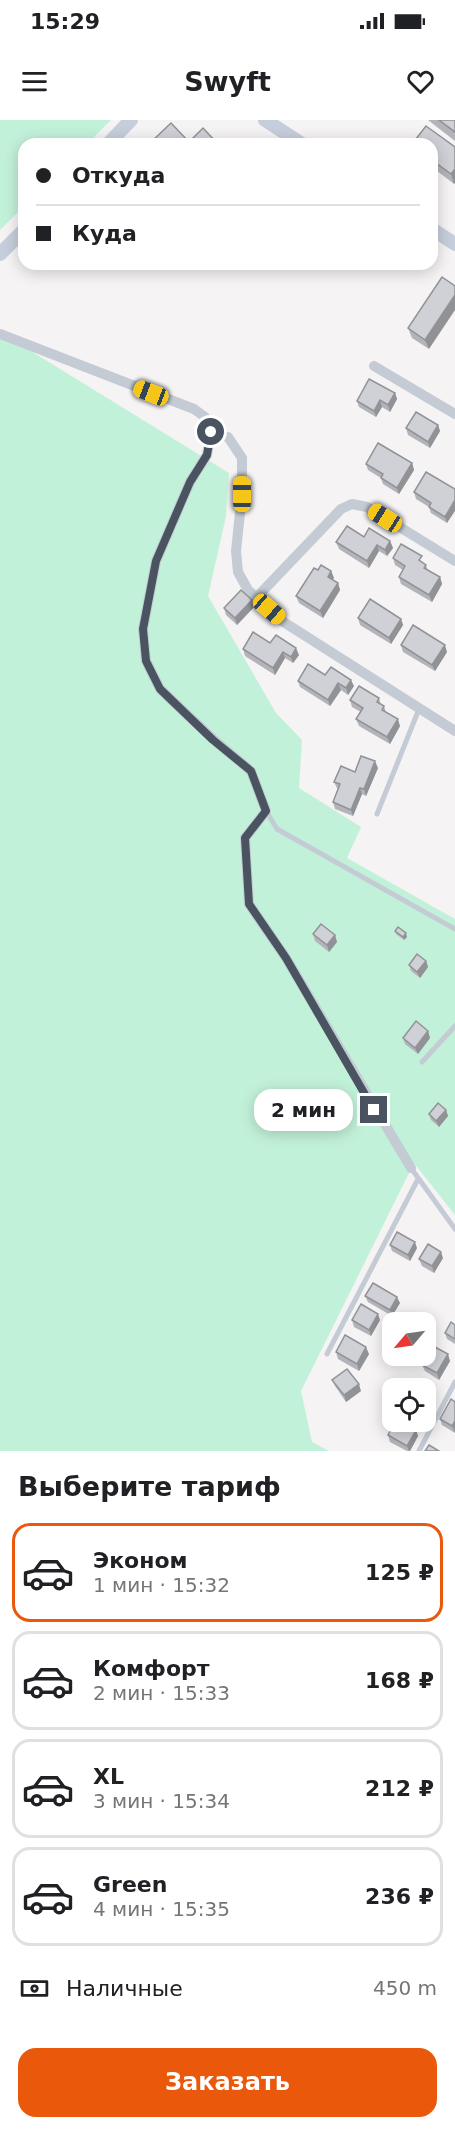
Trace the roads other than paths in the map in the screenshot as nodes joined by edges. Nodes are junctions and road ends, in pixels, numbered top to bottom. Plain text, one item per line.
1 (131, 120) edge
2 (265, 120) edge
3 (114, 138) edge
4 (293, 138) edge
5 (438, 233) edge
6 (18, 236) edge
7 (455, 244) edge
8 (0, 254) edge
9 (0, 334) edge
10 (374, 366) dead end
11 (455, 414) edge
12 (211, 432) junction
13 (455, 561) edge
14 (256, 598) junction
15 (419, 709) junction
16 (455, 731) edge
17 (266, 811) junction
18 (377, 814) dead end
19 (455, 929) edge
20 (455, 1026) edge
21 (422, 1062) dead end
22 (411, 1168) joint
23 (418, 1179) junction
24 (455, 1229) edge
25 (327, 1354) dead end
26 (455, 1382) edge
27 (419, 1451) edge

1 - 3 main road
2 - 4 main road
5 - 7 main road
6 - 8 main road
9 - 12 street
10 - 11 street
12 - 14 street
12 - 17 street
13 - 14 street
14 - 15 street
15 - 16 street
15 - 18 lane
17 - 19 lane
17 - 22 street
20 - 21 lane
22 - 23 lane
23 - 24 lane
23 - 25 lane
26 - 27 lane

